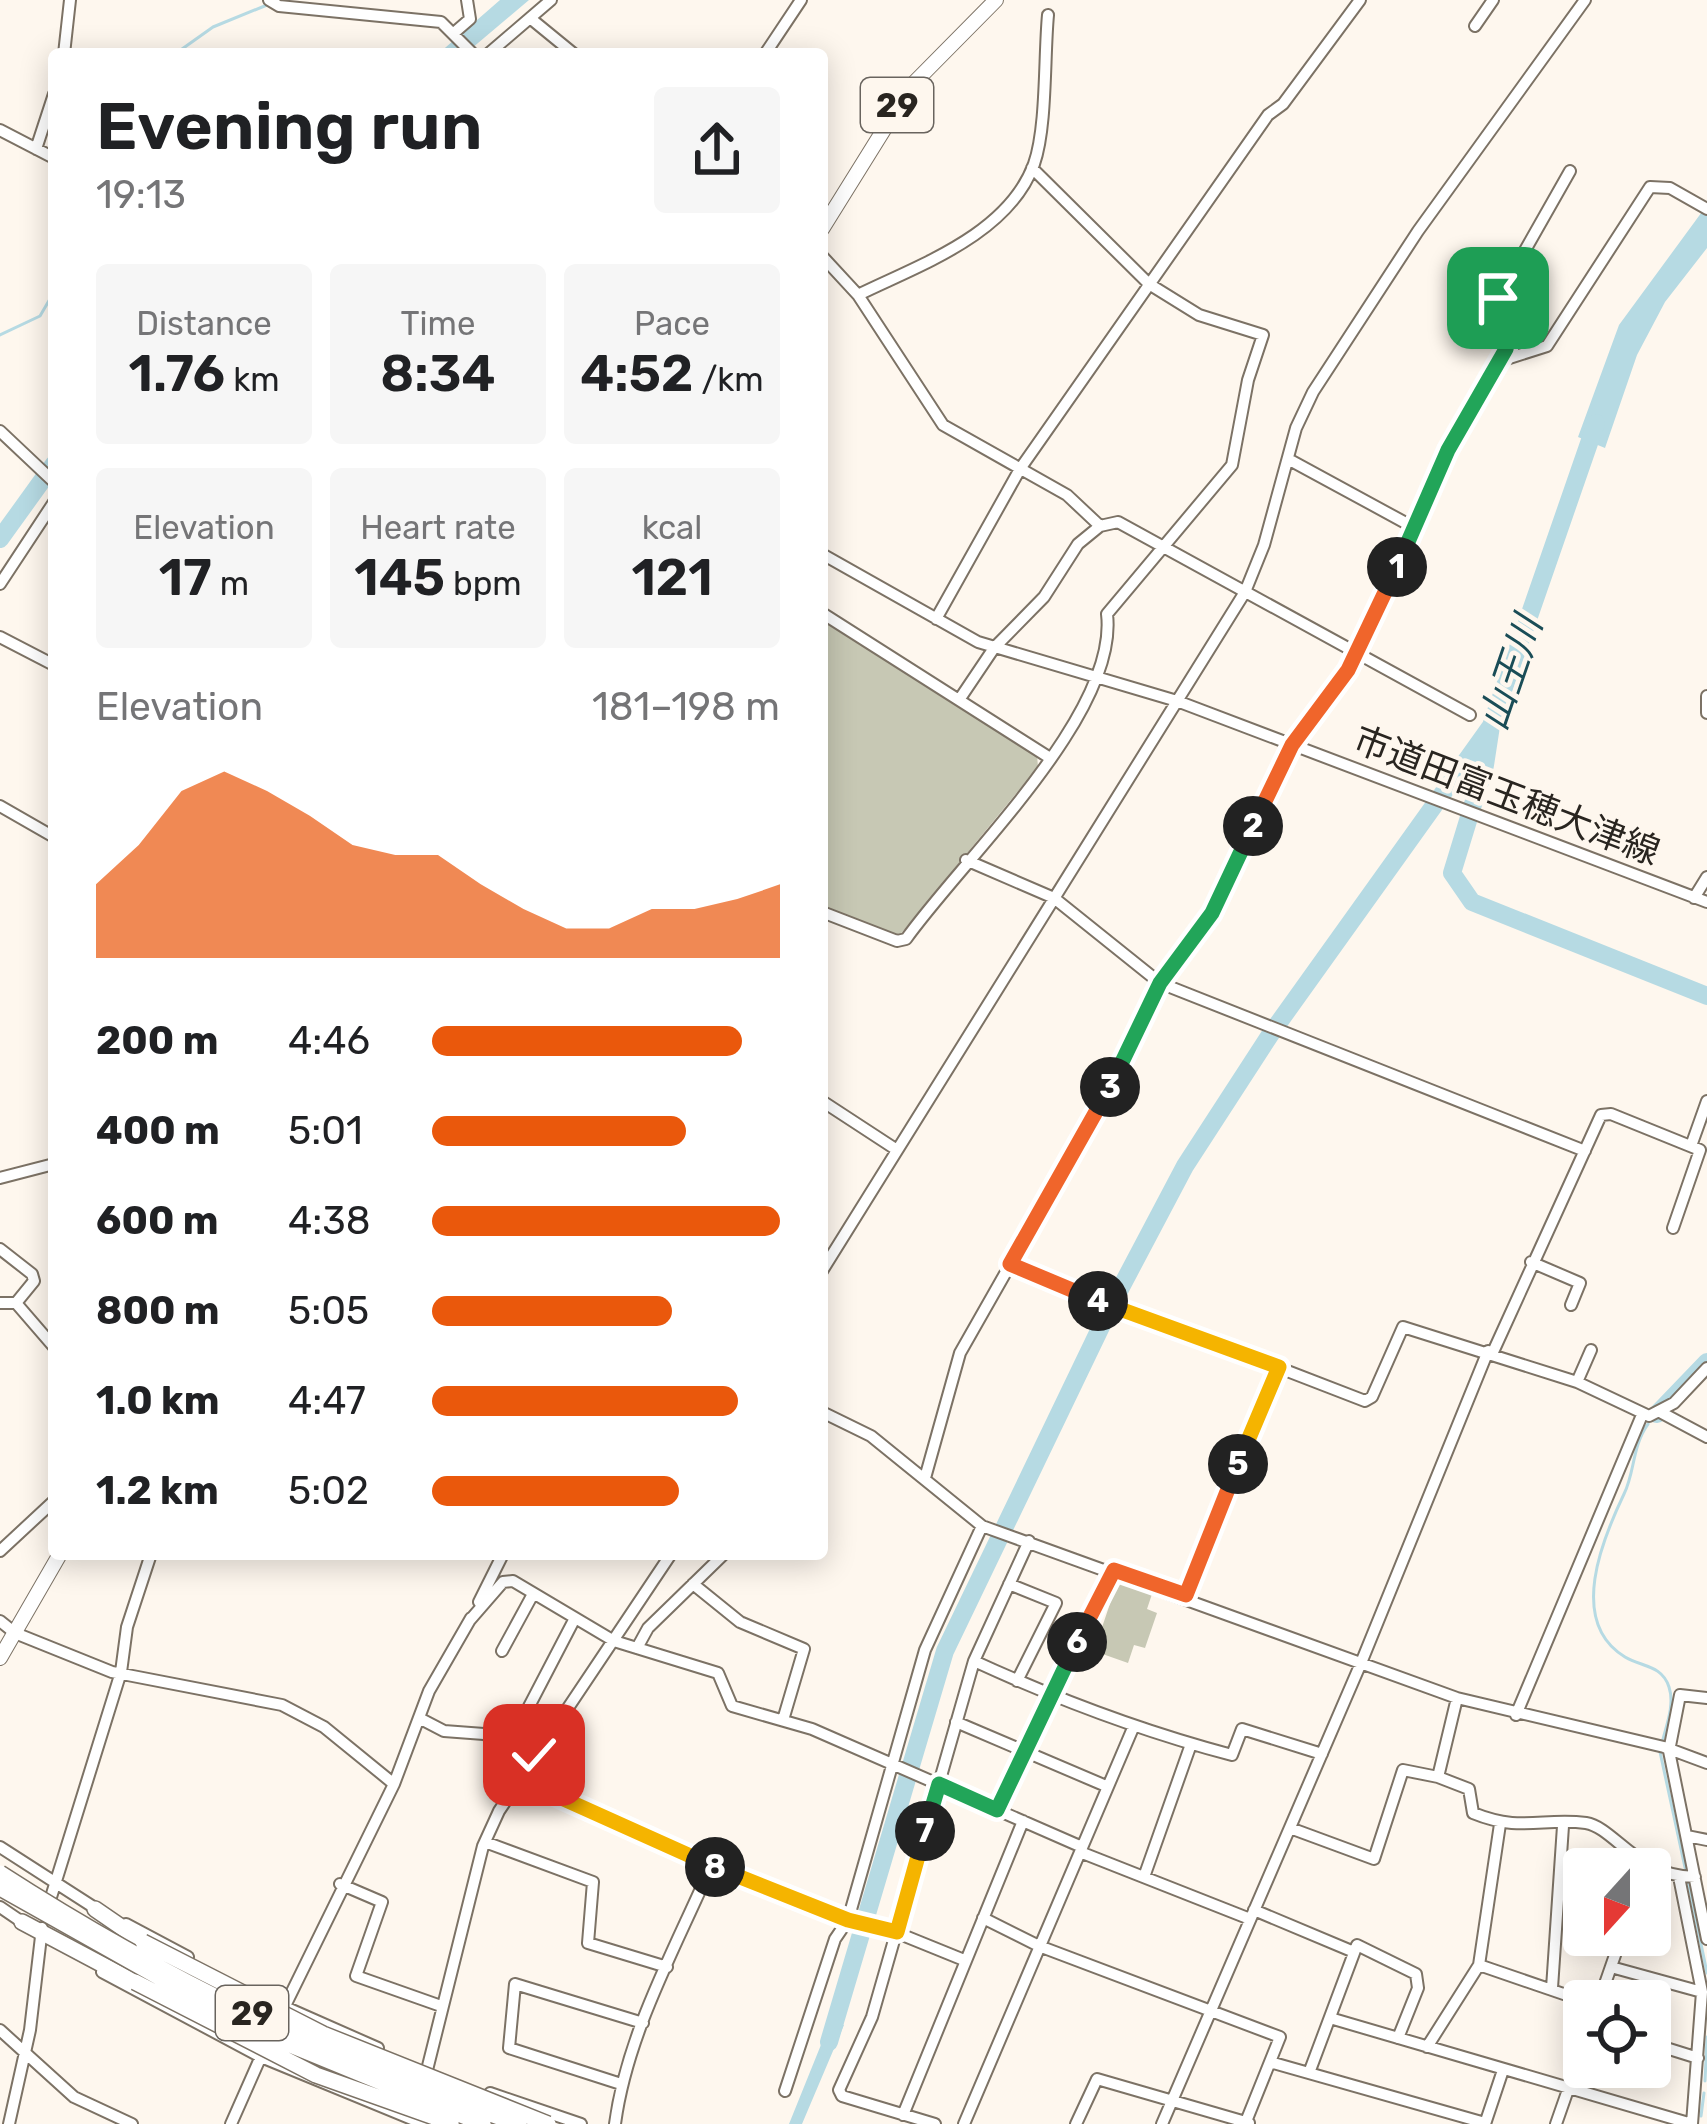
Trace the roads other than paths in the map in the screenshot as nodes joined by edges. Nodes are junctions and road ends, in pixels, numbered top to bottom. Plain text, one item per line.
1 (70, 0) edge
2 (269, 0) edge
3 (467, 0) edge
4 (551, 0) edge
5 (801, 0) edge
6 (996, 0) edge
7 (1360, 0) edge
8 (1493, 0) edge
9 (1585, 0) edge
10 (1048, 15) dead end
11 (530, 18) junction
12 (1475, 26) dead end
13 (456, 33) junction
14 (65, 48) edge
15 (468, 48) edge
16 (495, 48) edge
17 (567, 48) edge
18 (769, 48) edge
19 (48, 112) edge
20 (0, 130) edge
21 (36, 148) junction
22 (48, 155) edge
23 (1032, 168) junction
24 (1570, 172) dead end
25 (1704, 207) edge
26 (828, 219) edge
27 (828, 262) edge
28 (1150, 284) junction
29 (858, 295) junction
30 (1500, 361) junction
31 (0, 431) edge
32 (1288, 460) junction
33 (1020, 470) junction
34 (48, 478) edge
35 (48, 511) edge
36 (1100, 526) junction
37 (1415, 527) junction
38 (1160, 548) junction
39 (828, 557) edge
40 (0, 584) edge
41 (1245, 592) junction
42 (828, 617) edge
43 (936, 619) junction
44 (0, 637) edge
45 (994, 648) junction
46 (1355, 654) junction
47 (48, 662) edge
48 (1095, 680) junction
49 (1707, 696) edge
50 (959, 700) junction
51 (1177, 701) junction
52 (1707, 713) edge
53 (1470, 716) dead end
54 (1292, 745) junction
55 (1050, 758) junction
56 (0, 806) edge
57 (48, 834) edge
58 (966, 860) junction
59 (1707, 877) edge
60 (1054, 898) junction
61 (1700, 900) edge
62 (828, 914) edge
63 (1160, 983) junction
64 (1707, 1101) edge
65 (828, 1105) edge
66 (1699, 1149) edge
67 (897, 1150) junction
68 (1585, 1150) junction
69 (48, 1166) edge
70 (0, 1178) edge
71 (1673, 1228) dead end
72 (0, 1249) edge
73 (828, 1261) edge
74 (1531, 1262) junction
75 (1010, 1264) junction
76 (0, 1303) edge
77 (16, 1303) junction
78 (1571, 1304) dead end
79 (48, 1340) edge
80 (1591, 1350) dead end
81 (1490, 1351) junction
82 (1279, 1367) junction
83 (1707, 1368) edge
84 (1577, 1382) junction
85 (1662, 1413) junction
86 (828, 1415) edge
87 (1642, 1415) junction
88 (1707, 1437) edge
89 (925, 1478) junction
90 (48, 1507) edge
91 (982, 1526) junction
92 (1029, 1540) junction
93 (0, 1552) edge
94 (57, 1560) edge
95 (149, 1560) edge
96 (500, 1560) edge
97 (666, 1560) edge
98 (718, 1560) edge
99 (1114, 1570) junction
100 (693, 1584) junction
101 (1009, 1584) junction
102 (533, 1594) junction
103 (1186, 1595) junction
104 (470, 1620) junction
105 (574, 1620) junction
106 (0, 1621) edge
107 (14, 1633) junction
108 (614, 1641) junction
109 (637, 1648) junction
110 (502, 1651) dead end
111 (0, 1658) edge
112 (974, 1661) junction
113 (1361, 1663) junction
114 (122, 1672) junction
115 (1017, 1681) junction
116 (1049, 1696) junction
117 (1457, 1698) junction
118 (1707, 1698) edge
119 (1516, 1715) junction
120 (419, 1718) junction
121 (783, 1720) junction
122 (956, 1722) junction
123 (1133, 1728) junction
124 (509, 1744) junction
125 (1190, 1748) junction
126 (1662, 1748) junction
127 (1023, 1750) junction
128 (1322, 1754) junction
129 (534, 1755) junction
130 (1707, 1763) edge
131 (892, 1764) junction
132 (1438, 1777) junction
133 (519, 1779) junction
134 (394, 1784) junction
135 (939, 1784) junction
136 (1106, 1786) junction
137 (997, 1810) junction
138 (1022, 1821) junction
139 (1500, 1824) junction
140 (1563, 1826) junction
141 (1289, 1828) junction
142 (1687, 1836) junction
143 (1707, 1840) edge
144 (484, 1843) junction
145 (0, 1847) edge
146 (1620, 1848) edge
147 (1081, 1849) junction
148 (711, 1866) junction
149 (0, 1873) edge
150 (1671, 1873) edge
151 (1144, 1877) junction
152 (1687, 1877) junction
153 (55, 1884) junction
154 (340, 1885) junction
155 (0, 1888) edge
156 (0, 1907) edge
157 (95, 1909) junction
158 (1252, 1914) junction
159 (983, 1918) junction
160 (852, 1921) junction
161 (22, 1922) joint
162 (897, 1932) junction
163 (41, 1934) junction
164 (1707, 1939) edge
165 (1039, 1946) junction
166 (1354, 1952) junction
167 (1615, 1956) edge
168 (964, 1960) junction
169 (1702, 1961) edge
170 (1478, 1965) junction
171 (1611, 1966) junction
172 (667, 1967) junction
173 (1606, 1980) edge
174 (1552, 1988) junction
175 (1563, 1992) edge
176 (1702, 1992) junction
177 (284, 2006) junction
178 (441, 2006) junction
179 (1210, 2010) junction
180 (1330, 2018) junction
181 (644, 2023) junction
182 (0, 2030) edge
183 (1398, 2038) junction
184 (1427, 2047) junction
185 (1671, 2050) edge
186 (26, 2052) junction
187 (261, 2057) junction
188 (1698, 2057) junction
189 (1270, 2062) junction
190 (427, 2068) junction
191 (1503, 2070) junction
192 (1309, 2073) junction
193 (620, 2084) junction
194 (1563, 2087) edge
195 (1568, 2088) joint
196 (785, 2091) dead end
197 (1172, 2100) junction
198 (1637, 2108) junction
199 (903, 2114) junction
200 (5, 2123) edge
201 (418, 2123) edge
202 (1248, 2123) edge
203 (132, 2124) edge
204 (230, 2124) edge
205 (454, 2124) edge
206 (483, 2124) edge
207 (519, 2124) edge
208 (548, 2124) edge
209 (581, 2124) edge
210 (615, 2124) edge
211 (934, 2124) edge
212 (964, 2124) edge
213 (1076, 2124) edge
214 (1162, 2124) edge
215 (1485, 2124) edge
216 (1556, 2124) edge
217 (1631, 2124) edge
218 (1692, 2124) edge

1 - 14 street
2 - 13 street
3 - 13 street
4 - 11 street
5 - 18 street
6 - 26 main road, 29
7 - 28 street
8 - 12 street
9 - 32 street
10 - 23 street
11 - 16 street
11 - 17 street
13 - 15 street
19 - 21 street
20 - 21 street
21 - 22 street
23 - 28 street
23 - 29 street
24 - 30 street
25 - 30 street
27 - 29 street
28 - 33 street
28 - 38 street
29 - 33 street
30 - 37 street
31 - 34 street
32 - 37 street
32 - 41 street
33 - 36 street
33 - 43 street
35 - 40 street
36 - 38 street
36 - 45 street
37 - 46 street
38 - 41 street
38 - 48 street
39 - 43 street, 市道田富玉穂大津線
41 - 46 street
41 - 51 street
42 - 50 street
43 - 45 street, 市道田富玉穂大津線
44 - 47 street
45 - 48 street, 市道田富玉穂大津線
45 - 50 street
46 - 53 street
46 - 54 street
48 - 51 street, 市道田富玉穂大津線
48 - 55 street
49 - 52 street
50 - 55 street
51 - 54 street, 市道田富玉穂大津線
51 - 60 street
54 - 61 street, 市道田富玉穂大津線
54 - 63 street
55 - 58 street
56 - 57 street
58 - 60 street
58 - 62 street
59 - 61 street
60 - 63 street
60 - 67 street
63 - 68 street
63 - 75 street
64 - 66 street
65 - 67 street
66 - 68 street
66 - 71 street
67 - 73 street
68 - 74 street
69 - 70 street
72 - 77 street
74 - 78 street
74 - 81 street
75 - 82 street
75 - 89 street
76 - 77 street
77 - 79 street
80 - 84 street
81 - 82 street
81 - 84 street
81 - 113 street
82 - 103 street
83 - 85 street
84 - 87 street
85 - 87 street
85 - 88 street
86 - 89 street
87 - 119 street
89 - 91 street
90 - 93 street
91 - 92 street
91 - 131 street
92 - 99 street
92 - 101 street
94 - 107 main road
95 - 114 street
96 - 104 street
97 - 108 street
98 - 100 street
99 - 103 street
99 - 116 street
100 - 109 street
100 - 121 street
101 - 112 street
101 - 115 street
102 - 104 street
102 - 105 street
102 - 110 street
103 - 113 street
104 - 120 street
105 - 108 street
105 - 124 street
106 - 107 street
107 - 111 main road
107 - 114 street
108 - 109 street
108 - 129 street
109 - 121 street
112 - 115 street
112 - 122 street
113 - 117 street
113 - 128 street
114 - 134 street
114 - 153 street
115 - 116 street
116 - 123 street
116 - 127 street
117 - 119 street
117 - 132 street
118 - 126 street
119 - 126 street
120 - 124 street
120 - 134 street
121 - 131 street
122 - 127 street
122 - 135 street
123 - 125 street
123 - 136 street
124 - 129 street
125 - 128 street
125 - 151 street
126 - 130 street
126 - 142 street
127 - 136 street
127 - 137 street
128 - 141 street
129 - 133 street
131 - 135 street
131 - 160 street
132 - 139 street
132 - 141 street
133 - 144 street
133 - 148 street
134 - 154 street
135 - 137 street
135 - 162 street
136 - 147 street
137 - 138 street
138 - 147 street
138 - 159 street
139 - 140 street
139 - 170 street
140 - 146 street
140 - 174 street
141 - 158 street
142 - 143 street
142 - 152 street
144 - 172 street
144 - 178 street
145 - 153 street
147 - 151 street
147 - 165 street
148 - 160 street
148 - 172 street
149 - 207 highway, 29, bridge
150 - 152 street
151 - 158 street
152 - 164 street
152 - 169 street
153 - 157 street
153 - 163 street
154 - 177 street
154 - 178 street
155 - 206 highway, 29, bridge
156 - 161 street
157 - 177 street
157 - 208 highway, bridge
158 - 166 street
158 - 179 street
159 - 165 street
159 - 168 street
160 - 162 street
160 - 196 street
161 - 163 highway
162 - 168 street
162 - 199 street
163 - 186 street
163 - 187 street
163 - 205 highway, bridge
165 - 179 street
165 - 212 street
166 - 180 street
166 - 183 street
167 - 171 street
168 - 199 street
169 - 176 street
170 - 174 street
170 - 184 street
171 - 173 street
171 - 176 street
172 - 181 street
174 - 175 street
176 - 188 street
177 - 187 street
177 - 190 street
178 - 190 street
179 - 189 street
179 - 197 street
180 - 183 street
180 - 192 street
181 - 193 street
181 - 193 street
182 - 186 street
183 - 184 street
184 - 191 street
185 - 188 street
186 - 200 street
186 - 203 street
187 - 201 street
187 - 204 street
188 - 218 street
189 - 192 street
189 - 202 street
190 - 201 street
190 - 209 street
191 - 194 street
191 - 215 street
192 - 215 street
193 - 210 street
195 - 198 street
195 - 216 street
197 - 202 street
197 - 213 street
197 - 214 street
198 - 217 street
198 - 218 street
199 - 211 street

